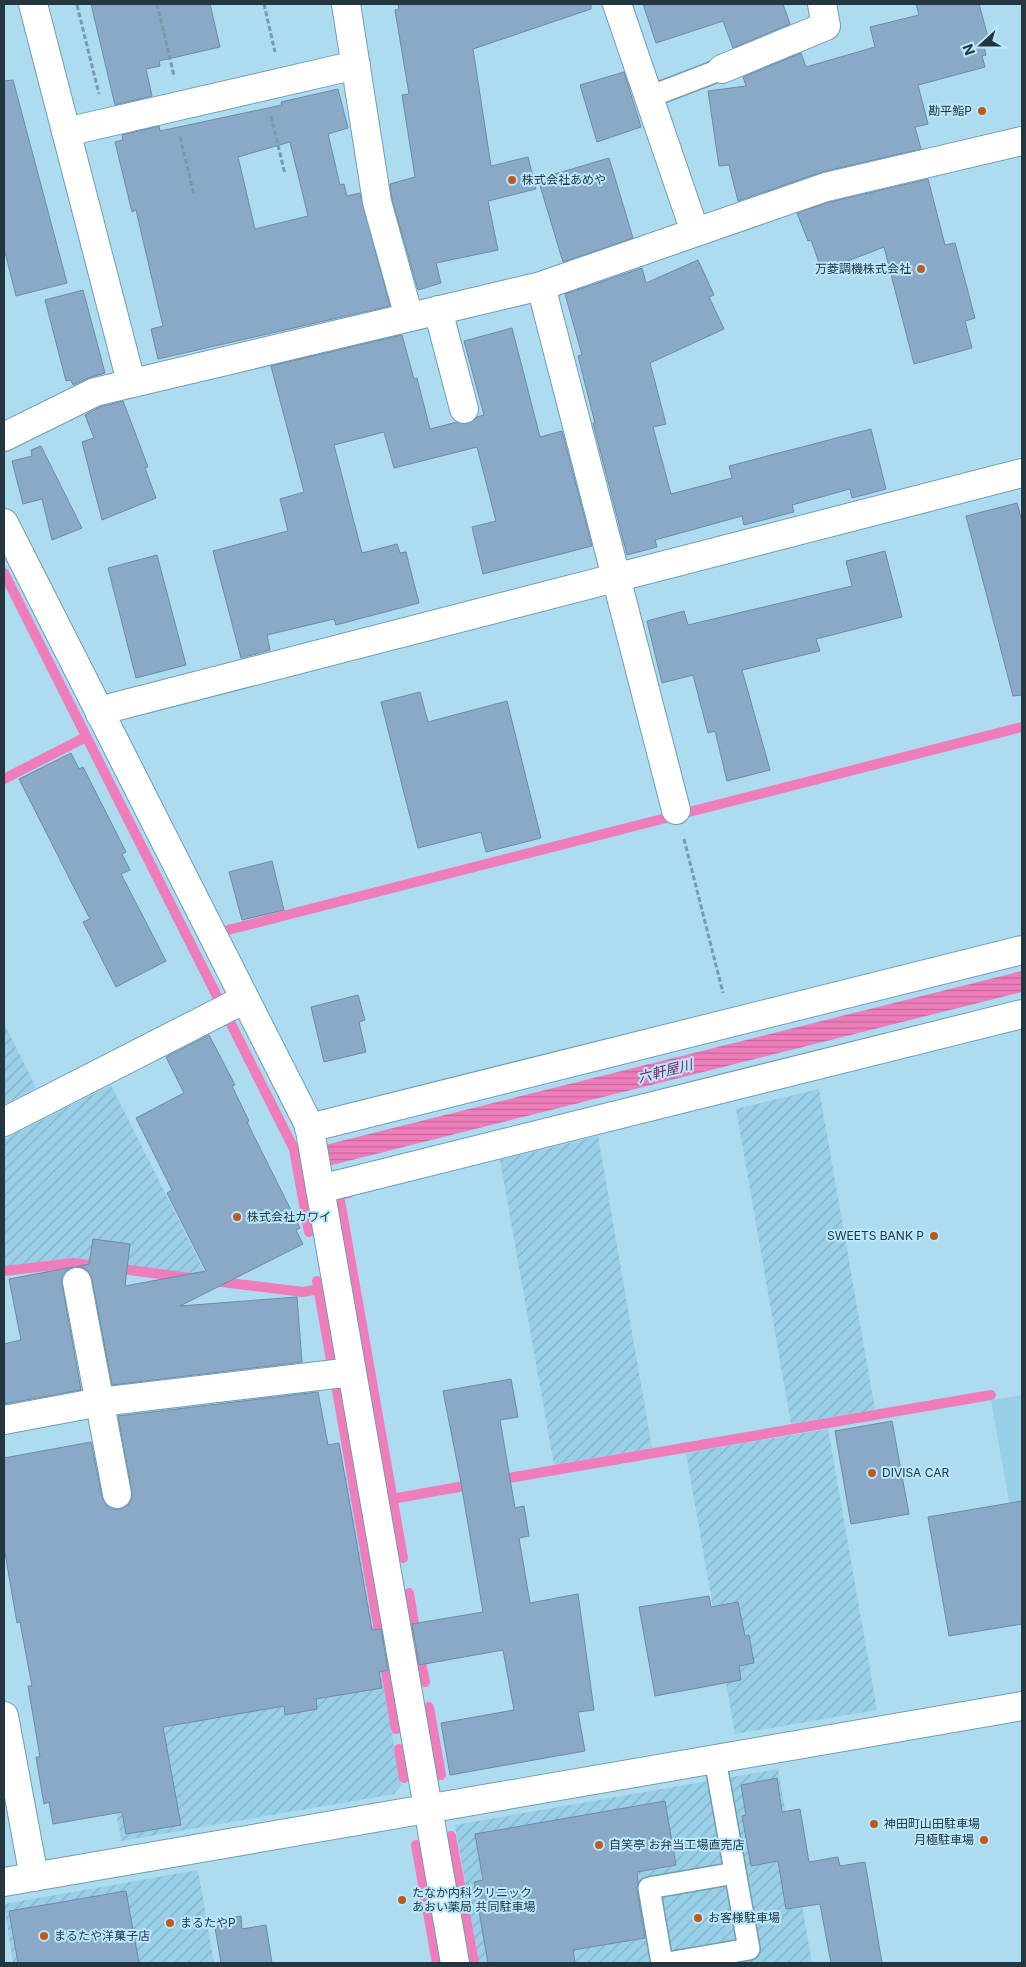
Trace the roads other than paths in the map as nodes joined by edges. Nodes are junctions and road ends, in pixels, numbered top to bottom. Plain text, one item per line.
1 (33, 4) edge
2 (346, 4) edge
3 (617, 4) edge
4 (822, 4) edge
5 (356, 65) junction
6 (722, 69) joint
7 (649, 97) junction
8 (66, 132) junction
9 (1022, 141) edge
10 (694, 232) junction
11 (541, 286) junction
12 (438, 310) junction
13 (409, 317) junction
14 (131, 382) junction
15 (464, 409) dead end
16 (4, 437) edge
17 (1022, 473) edge
18 (4, 523) edge
19 (616, 578) junction
20 (100, 714) junction
21 (676, 810) road end
22 (1022, 950) edge
23 (245, 1000) junction
24 (1022, 1014) edge
25 (4, 1122) edge
26 (310, 1132) junction
27 (319, 1186) junction
28 (77, 1282) dead end
29 (352, 1372) junction
30 (100, 1402) junction
31 (4, 1420) edge
32 (118, 1494) dead end
33 (1022, 1706) edge
34 (4, 1716) edge
35 (715, 1759) junction
36 (428, 1808) junction
37 (735, 1873) junction
38 (34, 1877) junction
39 (4, 1882) edge
40 (455, 1963) edge
41 (662, 1963) edge
42 (668, 1963) edge

1 - 8 street
2 - 5 street
3 - 7 street
4 - 6 street
5 - 8 street
5 - 13 street
6 - 7 lane
7 - 10 street
8 - 14 street
9 - 10 street
10 - 11 street
11 - 12 street
11 - 19 street
12 - 13 street
12 - 15 street
13 - 14 street
14 - 16 street
17 - 19 street
18 - 20 street
19 - 20 street
19 - 21 street
20 - 23 street
22 - 26 street
23 - 25 street
23 - 26 street
24 - 27 street
26 - 27 street
27 - 29 street
28 - 30 street
29 - 30 street
29 - 36 street
30 - 31 street
30 - 32 street
33 - 35 street
34 - 38 street
35 - 36 street
35 - 37 lane
36 - 38 street
36 - 40 street
37 - 41 lane
37 - 42 lane
38 - 39 street

